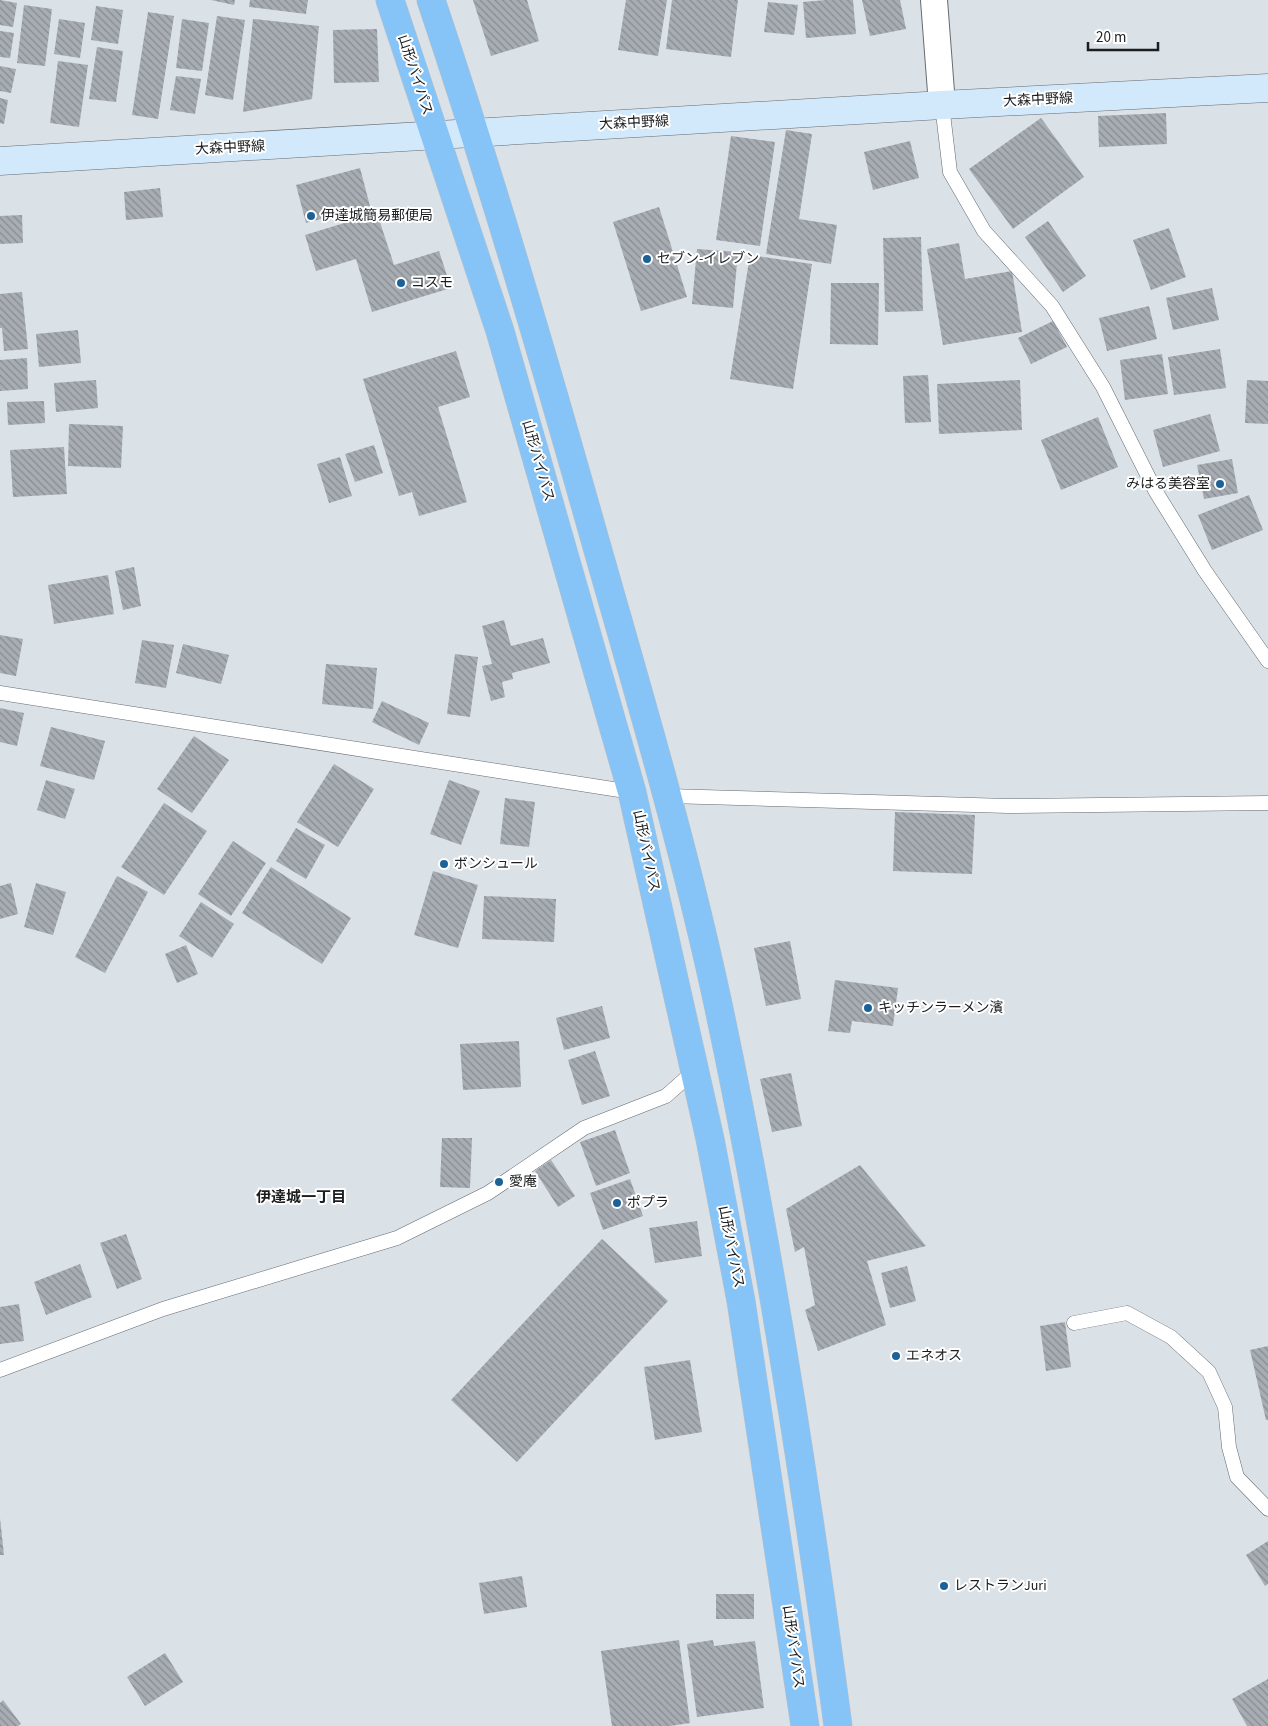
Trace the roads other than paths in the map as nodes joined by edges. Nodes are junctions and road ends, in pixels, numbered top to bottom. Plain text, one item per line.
1 (390, 0) edge
2 (431, 0) edge
3 (932, 6) edge
4 (1268, 88) edge
5 (942, 105) junction
6 (476, 133) junction
7 (436, 136) junction
8 (0, 161) edge
9 (1268, 661) edge
10 (0, 693) edge
11 (632, 792) junction
12 (668, 796) junction
13 (1268, 803) edge
14 (694, 1071) junction
15 (1074, 1324) dead end
16 (0, 1370) edge
17 (1268, 1509) edge
18 (805, 1726) edge
19 (838, 1726) edge

1 - 7 highway, 山形バイパス
2 - 6 highway
3 - 5 street
4 - 5 main road, 大森中野線
5 - 6 main road, 大森中野線
5 - 9 lane
6 - 7 main road, 大森中野線
6 - 12 highway
7 - 8 main road, 大森中野線
7 - 11 highway, 山形バイパス
10 - 11 lane
11 - 14 highway, 山形バイパス
12 - 13 lane
12 - 19 highway
14 - 16 lane
14 - 18 highway, 山形バイパス
15 - 17 lane

